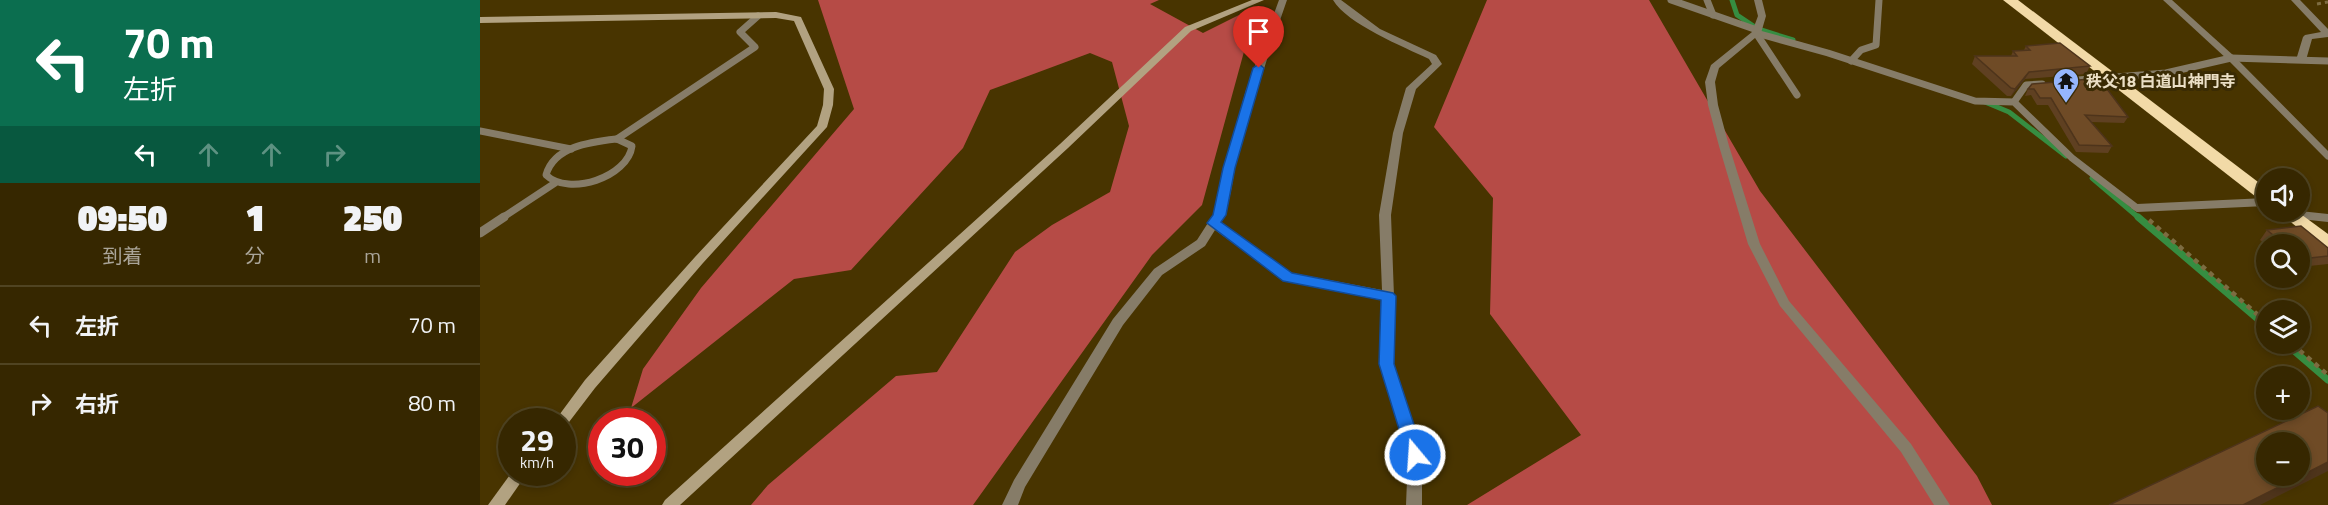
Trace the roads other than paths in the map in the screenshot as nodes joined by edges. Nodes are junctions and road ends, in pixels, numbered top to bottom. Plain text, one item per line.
1 (1260, 0) edge
2 (1283, 0) edge
3 (1337, 0) edge
4 (1671, 0) edge
5 (1707, 0) edge
6 (1758, 0) edge
7 (1879, 0) edge
8 (2010, 0) edge
9 (2167, 0) edge
10 (2295, 0) edge
11 (1713, 15) junction
12 (758, 16) junction
13 (480, 20) edge
14 (1756, 31) junction
15 (2231, 58) junction
16 (2301, 60) junction
17 (1851, 61) junction
18 (2328, 61) edge
19 (2110, 77) junction
20 (2068, 81) edge
21 (2047, 83) edge
22 (1797, 95) dead end
23 (2014, 102) junction
24 (480, 131) edge
25 (617, 139) junction
26 (571, 149) junction
27 (2328, 156) edge
28 (555, 183) junction
29 (2256, 188) edge
30 (2256, 202) edge
31 (2137, 208) joint
32 (2310, 216) edge
33 (2328, 218) edge
34 (2301, 222) edge
35 (1214, 223) junction
36 (480, 233) edge
37 (2328, 243) edge
38 (1388, 296) junction
39 (572, 408) edge
40 (510, 486) edge
41 (496, 505) edge
42 (670, 505) edge
43 (1010, 505) edge
44 (1414, 505) edge
45 (1942, 505) edge

1 - 42 street
2 - 35 street
3 - 38 street
4 - 11 lane
5 - 11 lane
6 - 14 street
7 - 17 lane
8 - 19 highway
9 - 15 street
10 - 16 street
11 - 14 lane
12 - 13 street
12 - 25 lane
12 - 39 street
14 - 17 lane
14 - 22 lane
14 - 45 street
15 - 16 lane
15 - 19 lane
15 - 27 lane
16 - 18 lane
17 - 23 lane
19 - 20 lane
19 - 29 highway
21 - 23 lane
23 - 31 lane
24 - 26 lane
25 - 26 lane
25 - 28 lane
26 - 28 lane
28 - 36 lane
30 - 31 street
32 - 33 street
34 - 37 highway
35 - 38 street
35 - 43 street
38 - 44 street
40 - 41 street

